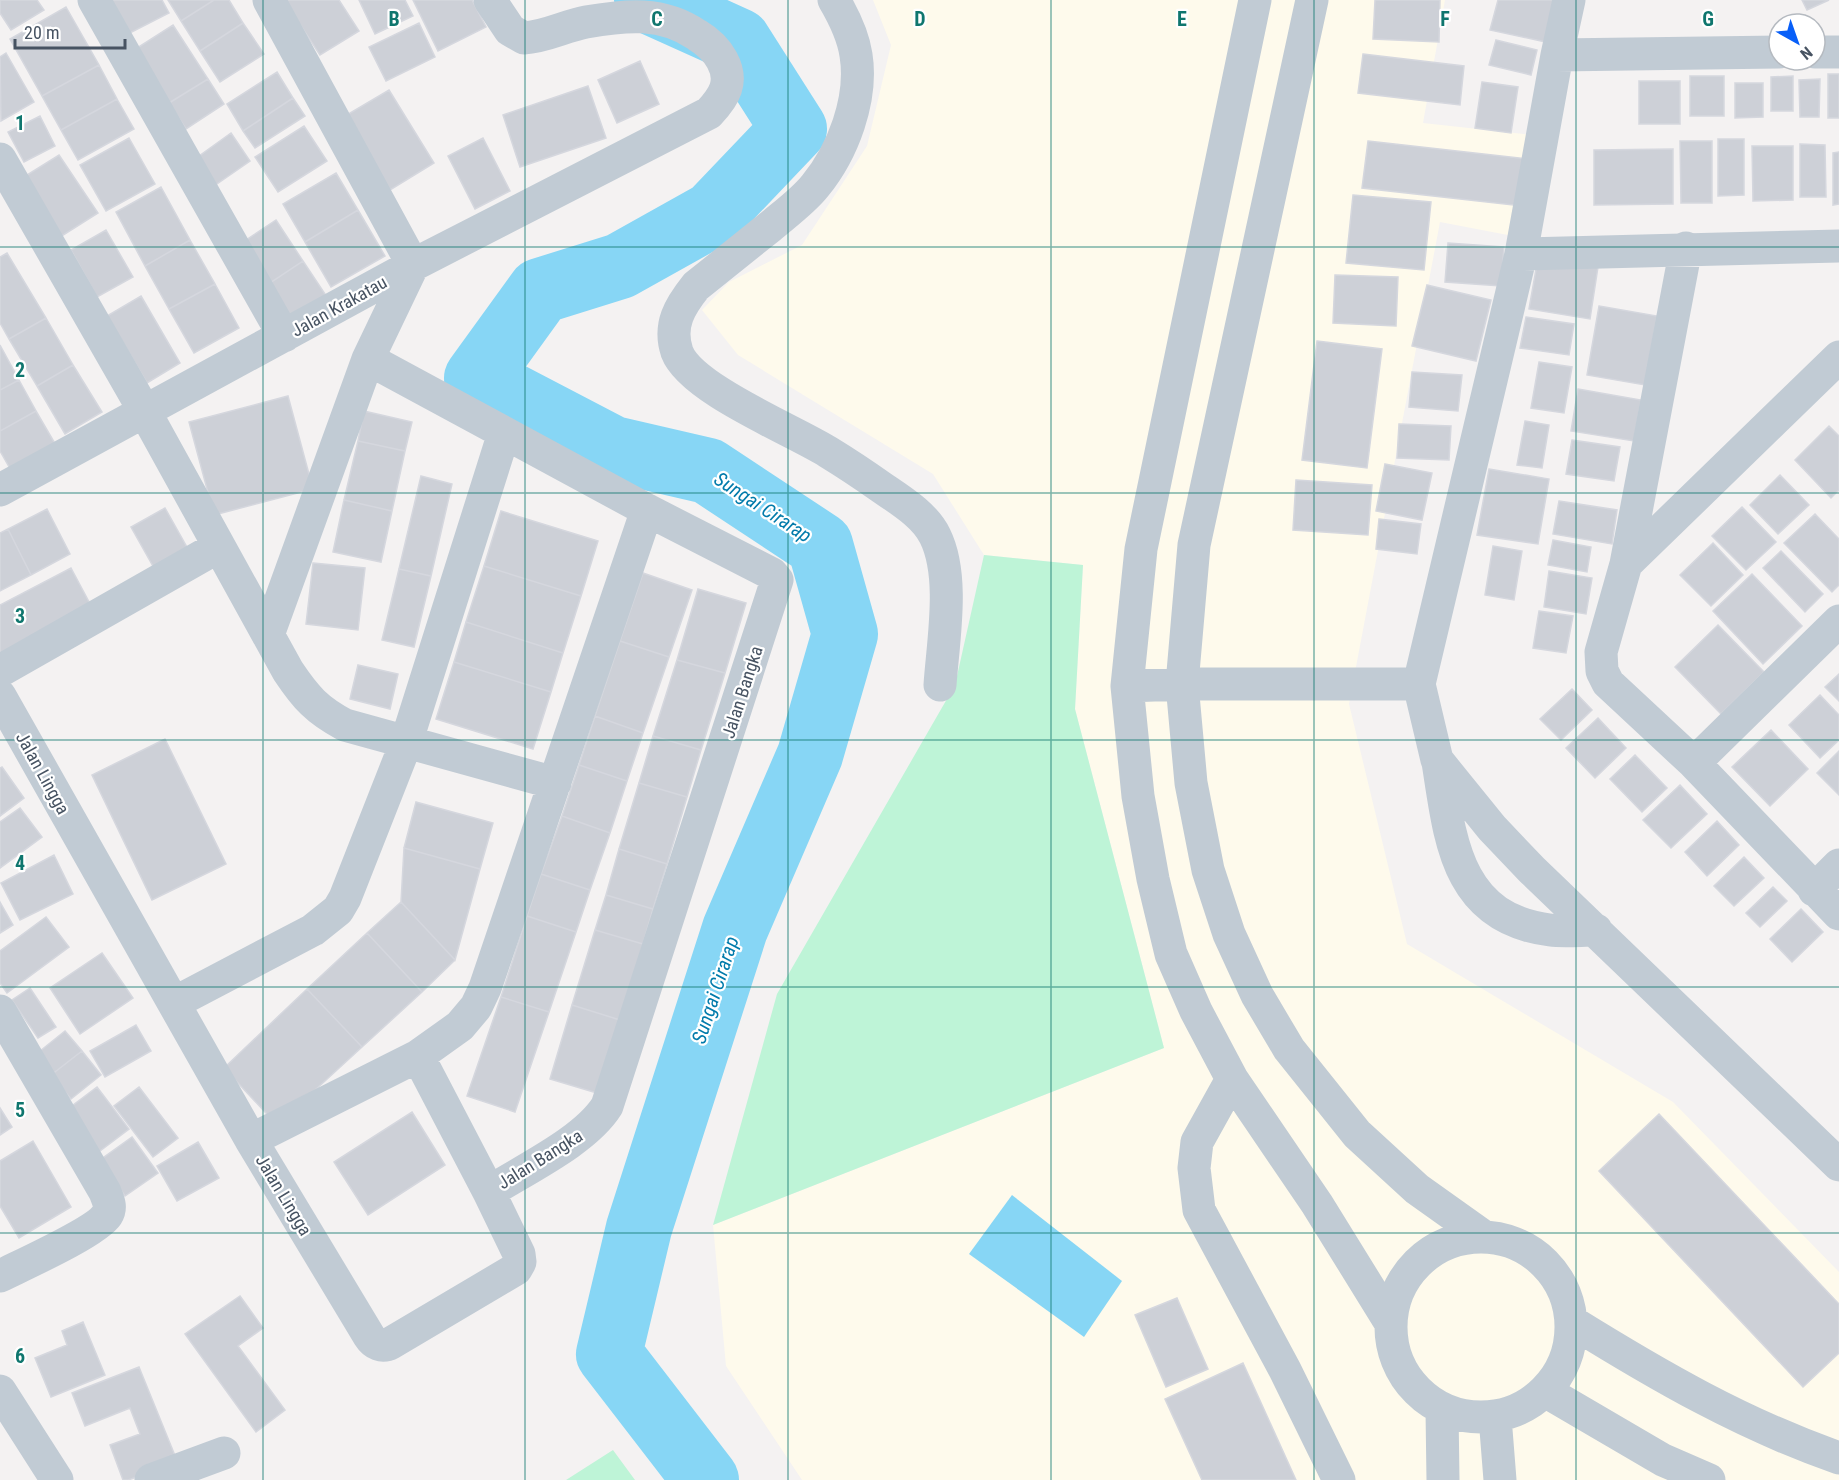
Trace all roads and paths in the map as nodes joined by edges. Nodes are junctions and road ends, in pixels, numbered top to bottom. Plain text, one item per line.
1 (94, 0) edge
2 (269, 0) edge
3 (490, 0) edge
4 (834, 0) edge
5 (1255, 0) edge
6 (1312, 0) edge
7 (1569, 0) edge
8 (1767, 52) edge
9 (1557, 55) junction
10 (0, 159) edge
11 (1839, 246) edge
12 (1686, 248) junction
13 (1521, 254) junction
14 (413, 265) junction
15 (284, 336) junction
16 (1839, 357) edge
17 (368, 359) junction
18 (145, 412) junction
19 (504, 433) junction
20 (3, 482) edge
21 (647, 510) junction
22 (218, 547) junction
23 (1626, 564) junction
24 (1839, 621) edge
25 (268, 635) junction
26 (0, 671) edge
27 (1182, 684) junction
28 (1419, 684) junction
29 (940, 685) dead end
30 (1127, 686) junction
31 (0, 696) edge
32 (406, 744) junction
33 (1437, 760) junction
34 (1694, 763) junction
35 (555, 783) junction
36 (1839, 865) edge
37 (1814, 890) junction
38 (1839, 914) edge
39 (1596, 930) junction
40 (174, 1004) junction
41 (0, 1011) edge
42 (418, 1056) junction
43 (1232, 1079) junction
44 (251, 1140) junction
45 (1839, 1165) edge
46 (489, 1192) junction
47 (1483, 1236) junction
48 (0, 1276) edge
49 (1390, 1322) junction
50 (1572, 1322) junction
51 (0, 1391) edge
52 (1545, 1391) junction
53 (1442, 1410) junction
54 (1495, 1417) junction
55 (224, 1453) dead end
56 (1839, 1458) edge
57 (57, 1480) edge
58 (152, 1480) edge
59 (1339, 1480) edge
60 (1443, 1480) edge
61 (1500, 1480) edge
62 (1709, 1480) edge

1 - 15 street
2 - 14 street
3 - 14 street, Jalan Krakatau
4 - 29 street
5 - 30 street
6 - 27 street
7 - 9 street
8 - 9 street
9 - 13 street
10 - 18 street
11 - 12 street
12 - 13 street
12 - 23 street
13 - 28 street
14 - 15 street, Jalan Krakatau
14 - 17 street
15 - 18 street, Jalan Krakatau
16 - 23 street
17 - 19 street, Jalan Bangka
17 - 25 street
18 - 20 street, Jalan Krakatau
18 - 22 street
19 - 21 street, Jalan Bangka
19 - 32 street
21 - 35 street
21 - 46 street, Jalan Bangka
22 - 25 street
22 - 26 street
23 - 34 street
24 - 34 street
25 - 32 street
27 - 28 street
27 - 30 street
27 - 47 street
28 - 33 street
30 - 43 street
31 - 40 street, Jalan Lingga
32 - 35 street
32 - 40 street
33 - 39 street
33 - 39 street
34 - 37 street
35 - 42 street
36 - 37 street
37 - 38 street
39 - 45 street
40 - 44 street, Jalan Lingga
41 - 48 street
42 - 44 street
42 - 46 street, Jalan Lingga
43 - 49 street
43 - 59 street
44 - 46 street, Jalan Lingga
47 - 49 street
47 - 50 street
49 - 53 street
50 - 52 street
50 - 56 street
51 - 57 street
52 - 54 street
52 - 62 street
53 - 54 street
53 - 60 street
54 - 61 street
55 - 58 street

